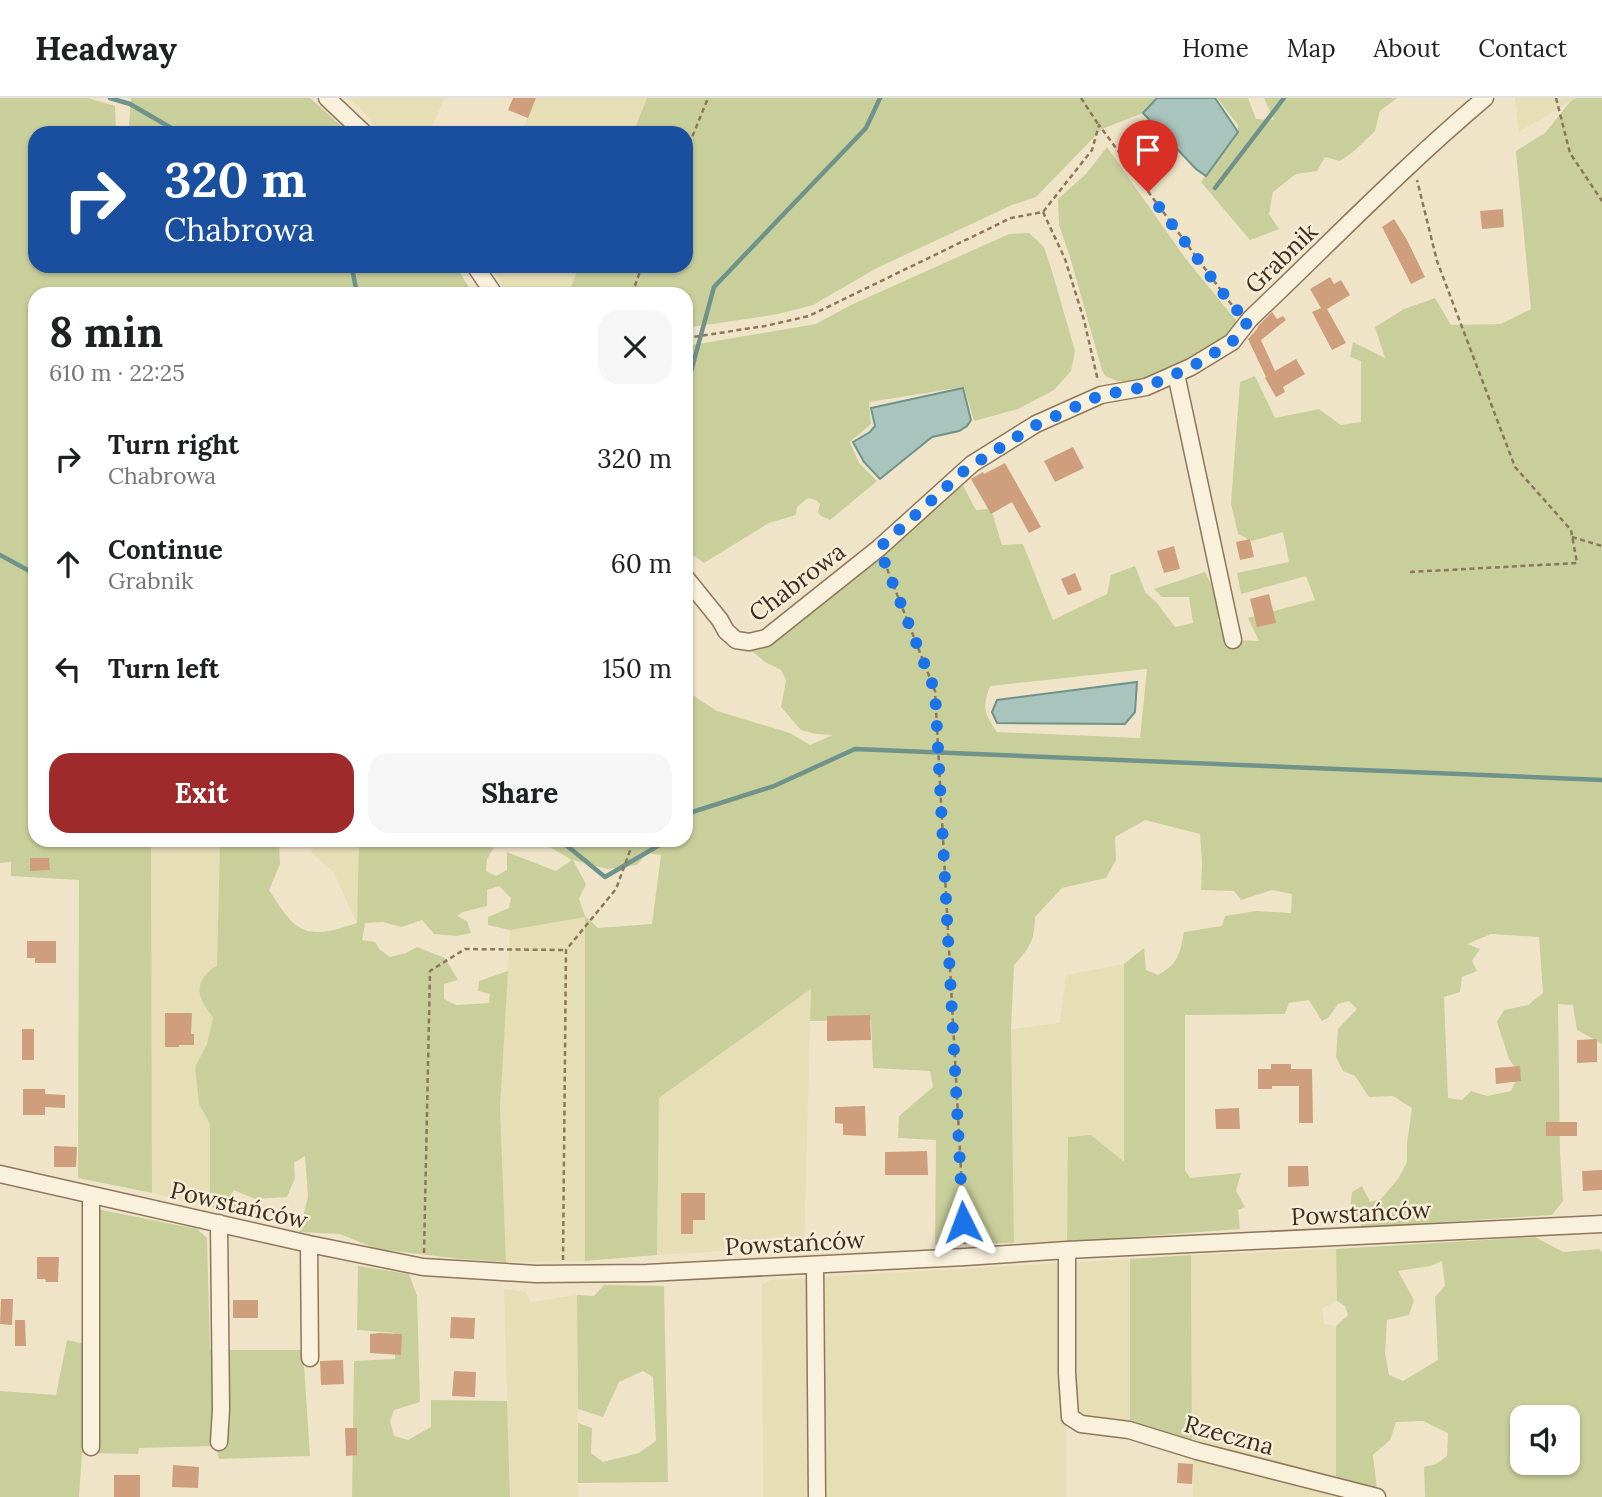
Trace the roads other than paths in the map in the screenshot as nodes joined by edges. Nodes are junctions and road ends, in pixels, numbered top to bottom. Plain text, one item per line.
1 (327, 98) edge
2 (1485, 98) edge
3 (357, 126) edge
4 (1176, 374) junction
5 (972, 464) joint
6 (693, 587) edge
7 (1233, 640) dead end
8 (0, 1174) edge
9 (91, 1196) junction
10 (219, 1223) junction
11 (1602, 1224) edge
12 (309, 1244) junction
13 (1067, 1250) junction
14 (816, 1265) junction
15 (310, 1358) dead end
16 (219, 1442) dead end
17 (91, 1447) dead end
18 (817, 1497) edge
19 (1377, 1497) edge

1 - 3 street
2 - 4 street, Grabnik
4 - 5 street, Grabnik
4 - 7 street
5 - 6 street, Chabrowa
8 - 9 street, Powstańców
9 - 10 street, Powstańców
9 - 17 street
10 - 12 street, Powstańców
10 - 16 street
11 - 13 street, Powstańców
12 - 14 street, Powstańców
12 - 15 street
13 - 14 street, Powstańców
13 - 19 street, Rzeczna
14 - 18 street

